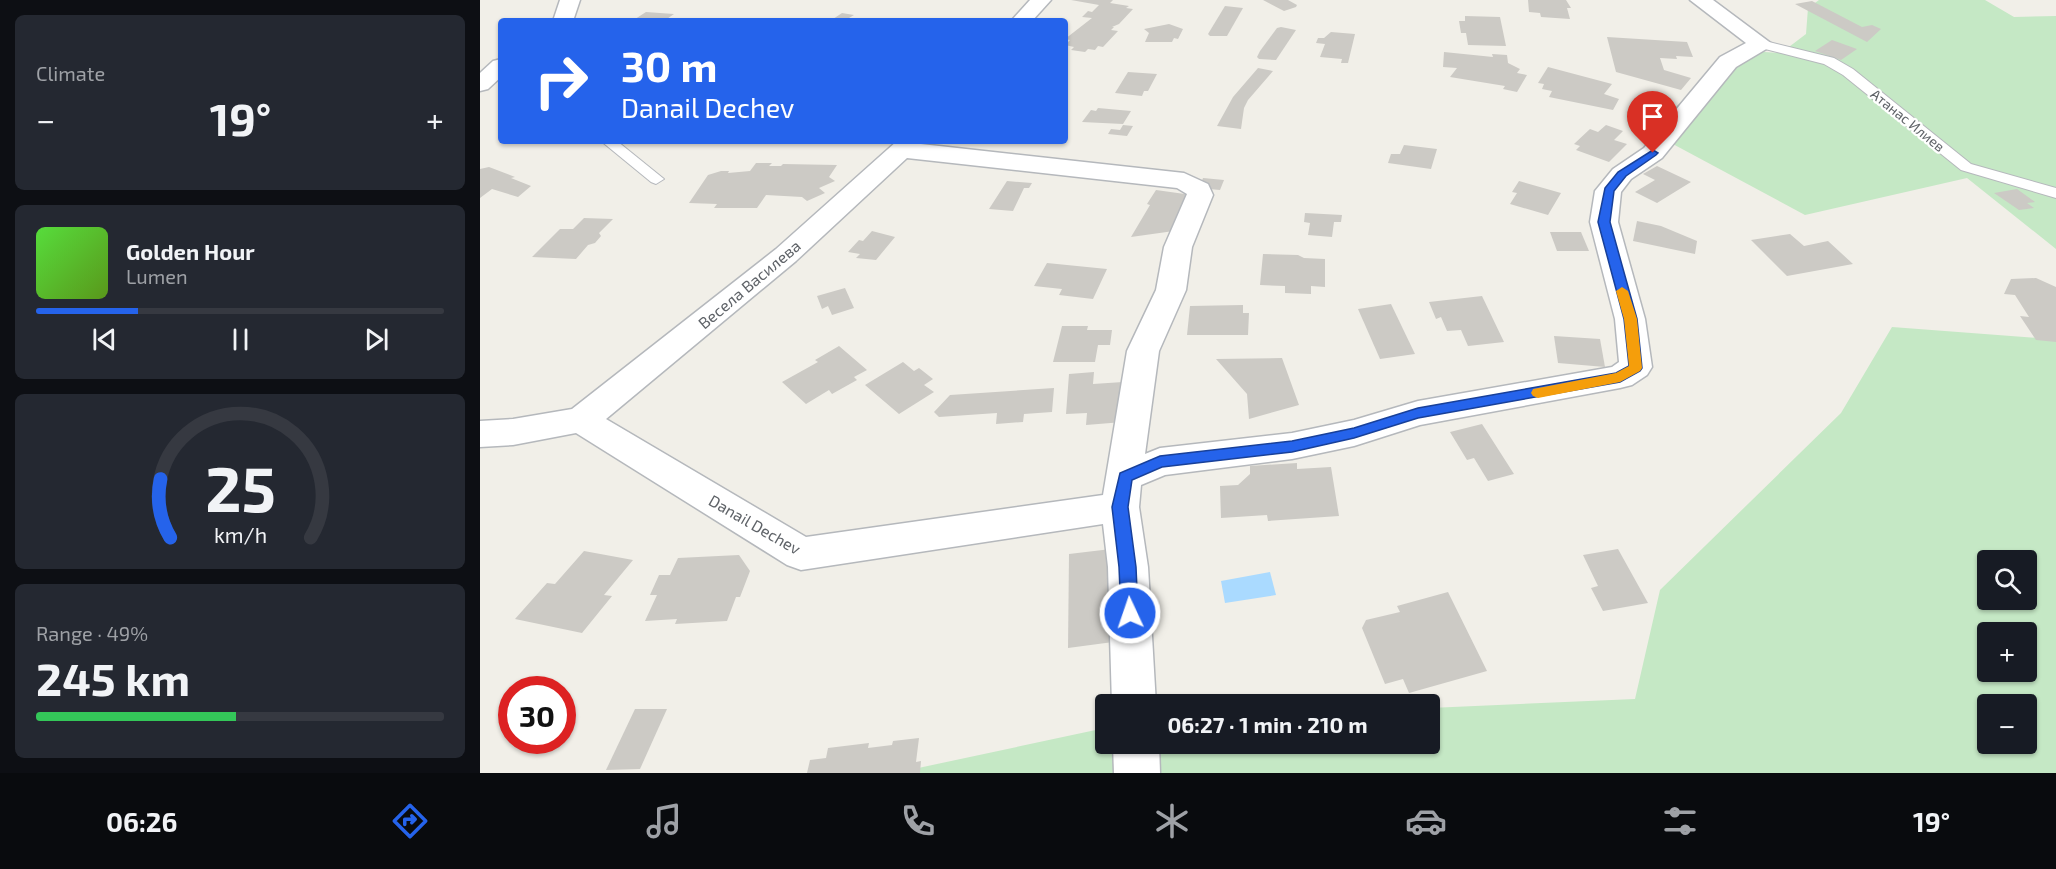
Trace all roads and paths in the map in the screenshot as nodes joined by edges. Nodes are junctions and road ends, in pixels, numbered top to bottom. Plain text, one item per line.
1 (570, 0) edge
2 (1041, 0) edge
3 (1700, 0) edge
4 (564, 18) edge
5 (1024, 18) edge
6 (1761, 44) junction
7 (498, 69) edge
8 (480, 84) edge
9 (612, 144) edge
10 (907, 146) edge
11 (656, 179) dead end
12 (2056, 193) edge
13 (581, 420) junction
14 (480, 434) edge
15 (1122, 492) junction
16 (1134, 694) edge
17 (1136, 754) edge
18 (1137, 773) edge

1 - 4 street
2 - 5 street
3 - 6 street
6 - 12 lane, Атанас Илиев
6 - 15 street, Danail Dechev
7 - 8 street
9 - 11 lane
10 - 13 street, Весела Василева
10 - 15 street
13 - 14 street
13 - 15 street, Danail Dechev
15 - 16 street
17 - 18 street

